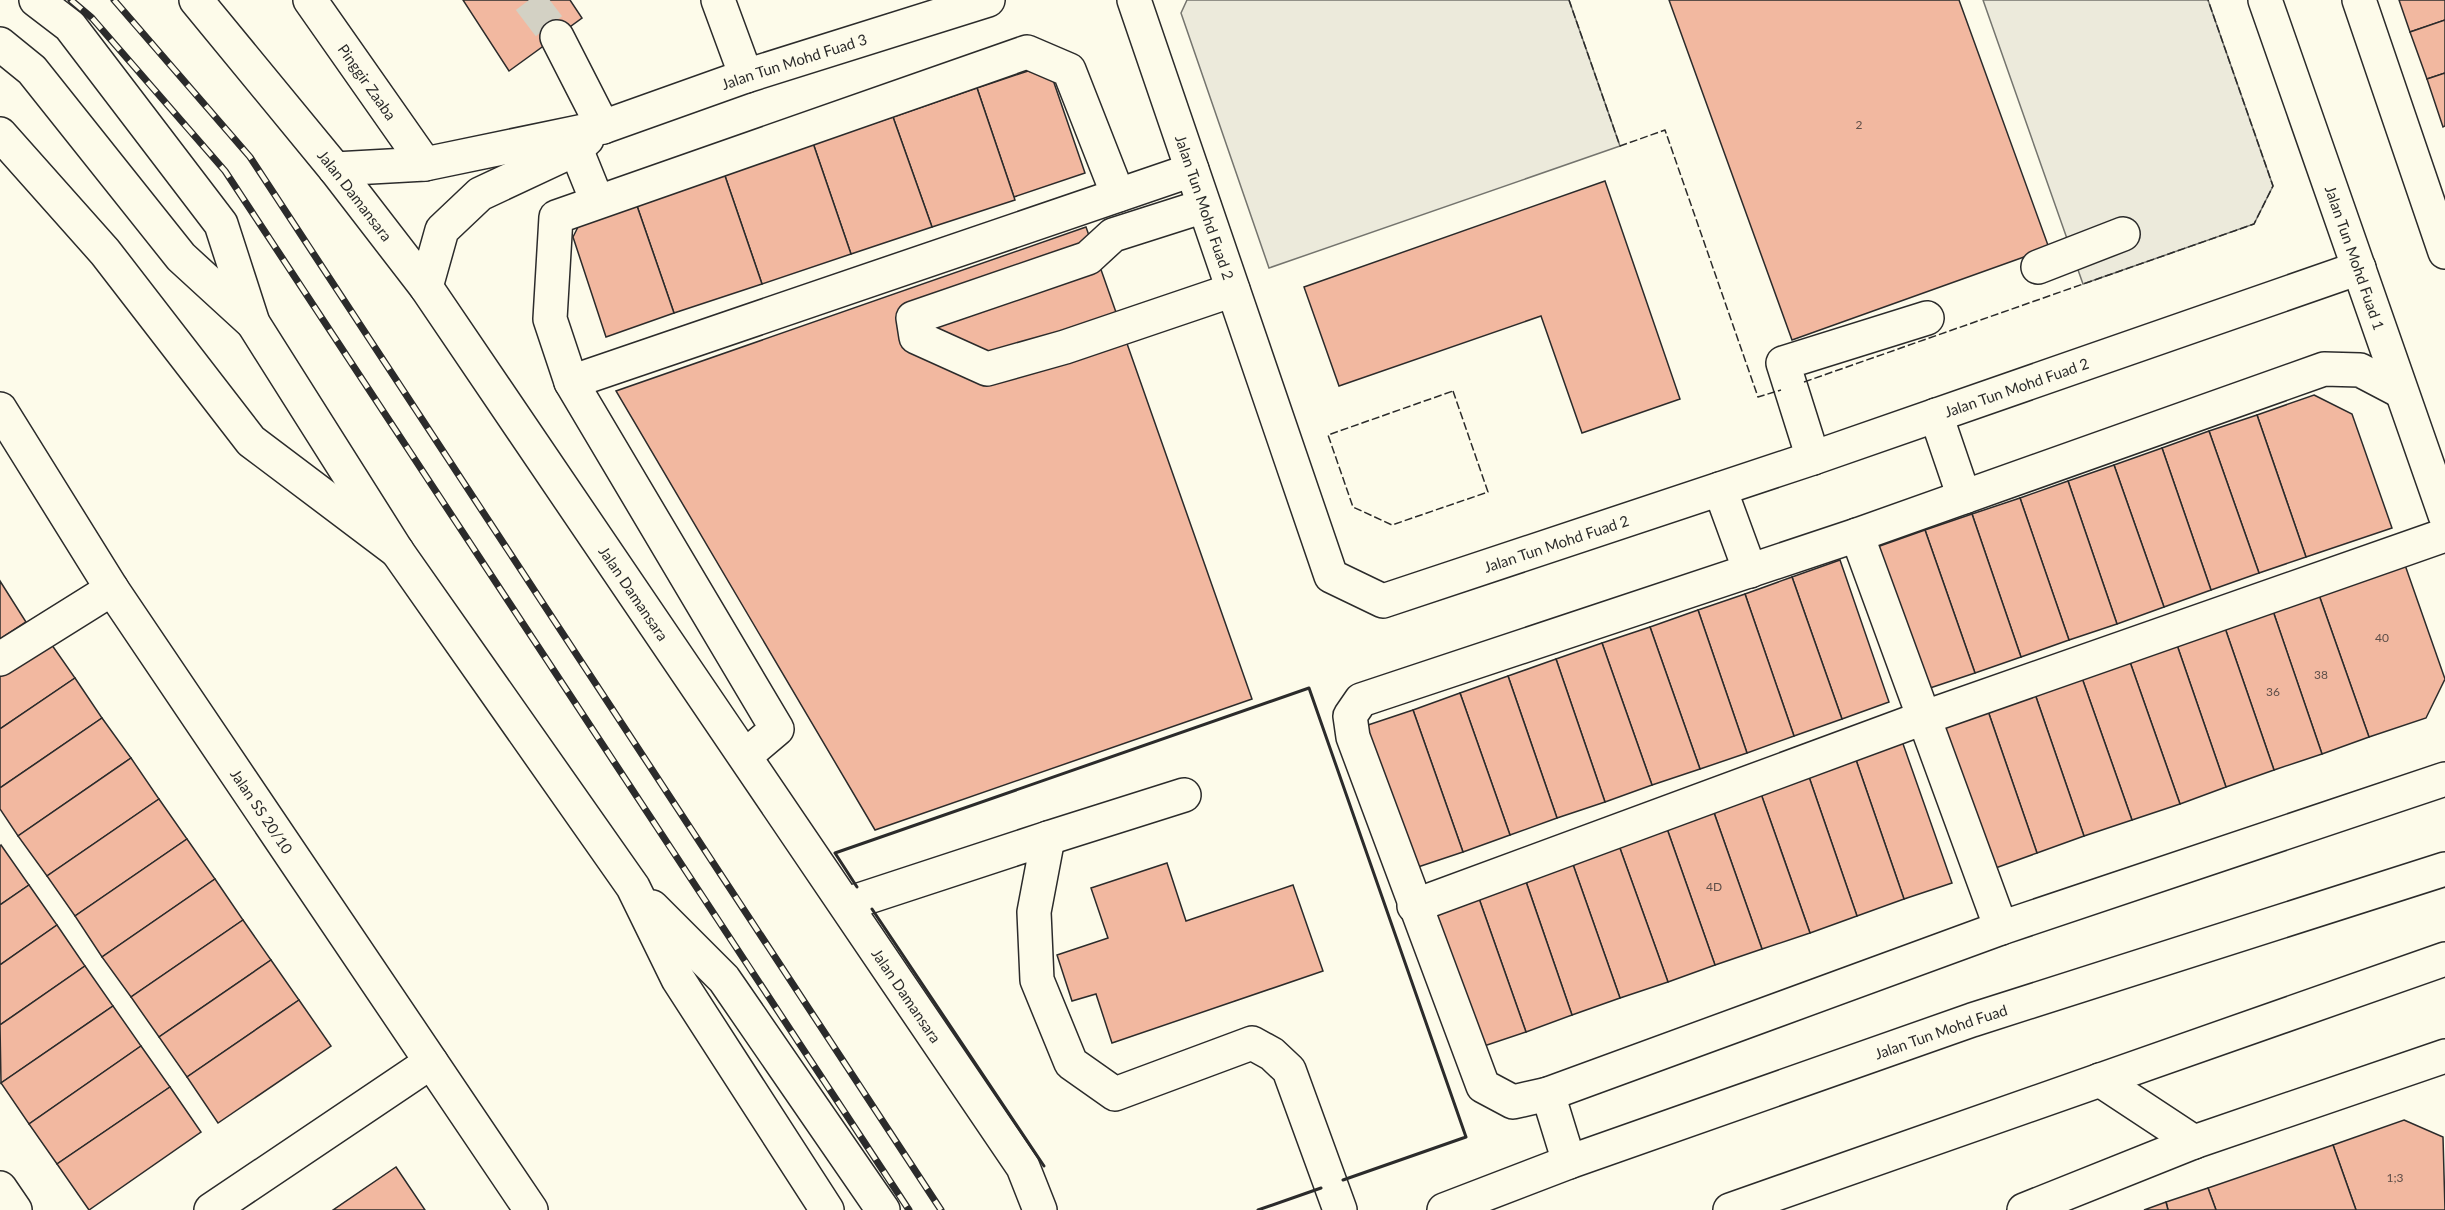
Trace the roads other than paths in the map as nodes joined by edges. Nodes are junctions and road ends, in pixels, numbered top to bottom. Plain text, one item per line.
1 (36, 0) edge
2 (196, 0) edge
3 (718, 0) edge
4 (988, 0) edge
5 (1134, 0) edge
6 (2265, 0) edge
7 (2359, 0) edge
8 (322, 4) edge
9 (556, 37) tunnel mouth
10 (0, 44) edge
11 (746, 76) junction
12 (603, 127) junction
13 (0, 134) edge
14 (576, 149) junction
15 (425, 164) junction
16 (335, 169) junction
17 (1192, 170) junction
18 (1118, 195) junction
19 (597, 201) junction
20 (1204, 206) junction
21 (2123, 234) dead end
22 (2445, 252) edge
23 (2038, 267) dead end
24 (2359, 268) junction
25 (426, 287) junction
26 (1233, 290) junction
27 (1927, 318) dead end
28 (253, 323) junction
29 (571, 382) junction
30 (2400, 391) junction
31 (0, 409) edge
32 (1936, 415) junction
33 (1813, 458) junction
34 (1720, 489) junction
35 (1964, 497) junction
36 (2445, 515) edge
37 (1857, 535) junction
38 (2445, 535) edge
39 (397, 551) junction
40 (1750, 571) junction
41 (112, 590) junction
42 (0, 659) edge
43 (1923, 718) junction
44 (745, 756) junction
45 (2445, 779) edge
46 (1184, 795) dead end
47 (1048, 838) junction
48 (2445, 869) edge
49 (633, 888) junction
50 (847, 904) junction
51 (1414, 906) junction
52 (2001, 928) junction
53 (2445, 959) edge
54 (2445, 1056) edge
55 (431, 1062) junction
56 (2100, 1080) junction
57 (1548, 1094) junction
58 (2194, 1142) junction
59 (1569, 1162) junction
60 (1023, 1167) junction
61 (0, 1188) edge
62 (15, 1210) edge
63 (211, 1210) edge
64 (531, 1210) edge
65 (827, 1210) edge
66 (883, 1210) edge
67 (1040, 1210) edge
68 (1059, 1210) edge
69 (1340, 1210) edge
70 (1444, 1210) edge
71 (1730, 1210) edge
72 (2024, 1210) edge

1 - 28 main road
2 - 16 main road, Jalan Damansara
3 - 11 main road
4 - 11 main road, Jalan Tun Mohd Fuad 3
5 - 17 main road, Jalan Tun Mohd Fuad 2
6 - 24 main road, Jalan Tun Mohd Fuad 1
7 - 22 main road
8 - 15 main road, Pinggir Zaaba
9 - 12 main road
10 - 28 main road
11 - 12 main road, Jalan Tun Mohd Fuad 3
12 - 14 main road, Jalan Tun Mohd Fuad 3
12 - 15 main road, Jalan Tun Mohd Fuad 3
13 - 39 main road
14 - 19 main road
14 - 25 main road, Jalan Tun Mohd Fuad 3
15 - 16 main road, Jalan Tun Mohd Fuad 3
16 - 25 main road, Jalan Damansara
17 - 18 main road
17 - 20 main road, Jalan Tun Mohd Fuad 2
18 - 19 main road
18 - 29 main road
19 - 29 main road
20 - 26 main road, Jalan Tun Mohd Fuad 2
20 - 26 main road
21 - 23 main road
24 - 30 main road, Jalan Tun Mohd Fuad 1
24 - 32 main road, Jalan Tun Mohd Fuad 2
25 - 44 main road, Jalan Damansara
26 - 34 main road, Jalan Tun Mohd Fuad 2
27 - 33 main road
28 - 39 main road
29 - 44 main road
30 - 35 main road
30 - 36 main road, Jalan Tun Mohd Fuad 1
31 - 41 main road, Jalan SS 20/10
32 - 33 main road, Jalan Tun Mohd Fuad 2
32 - 35 main road
33 - 34 main road, Jalan Tun Mohd Fuad 2
34 - 40 main road
35 - 37 main road
37 - 40 main road
37 - 43 main road
38 - 43 main road
39 - 49 main road
40 - 51 main road
41 - 42 main road
41 - 55 main road, Jalan SS 20/10
43 - 51 main road
43 - 52 main road
44 - 50 main road, Jalan Damansara
45 - 52 main road
46 - 47 main road
47 - 50 main road
47 - 69 main road
48 - 59 main road, Jalan Tun Mohd Fuad
49 - 65 main road
49 - 66 main road
50 - 60 main road, Jalan Damansara
51 - 57 main road
52 - 57 main road
53 - 56 main road
54 - 58 main road
55 - 63 main road
55 - 64 main road, Jalan SS 20/10
56 - 58 main road
56 - 71 main road
57 - 59 main road
58 - 72 main road
59 - 70 main road, Jalan Tun Mohd Fuad
60 - 67 main road, Jalan Damansara
60 - 68 main road
61 - 62 main road

